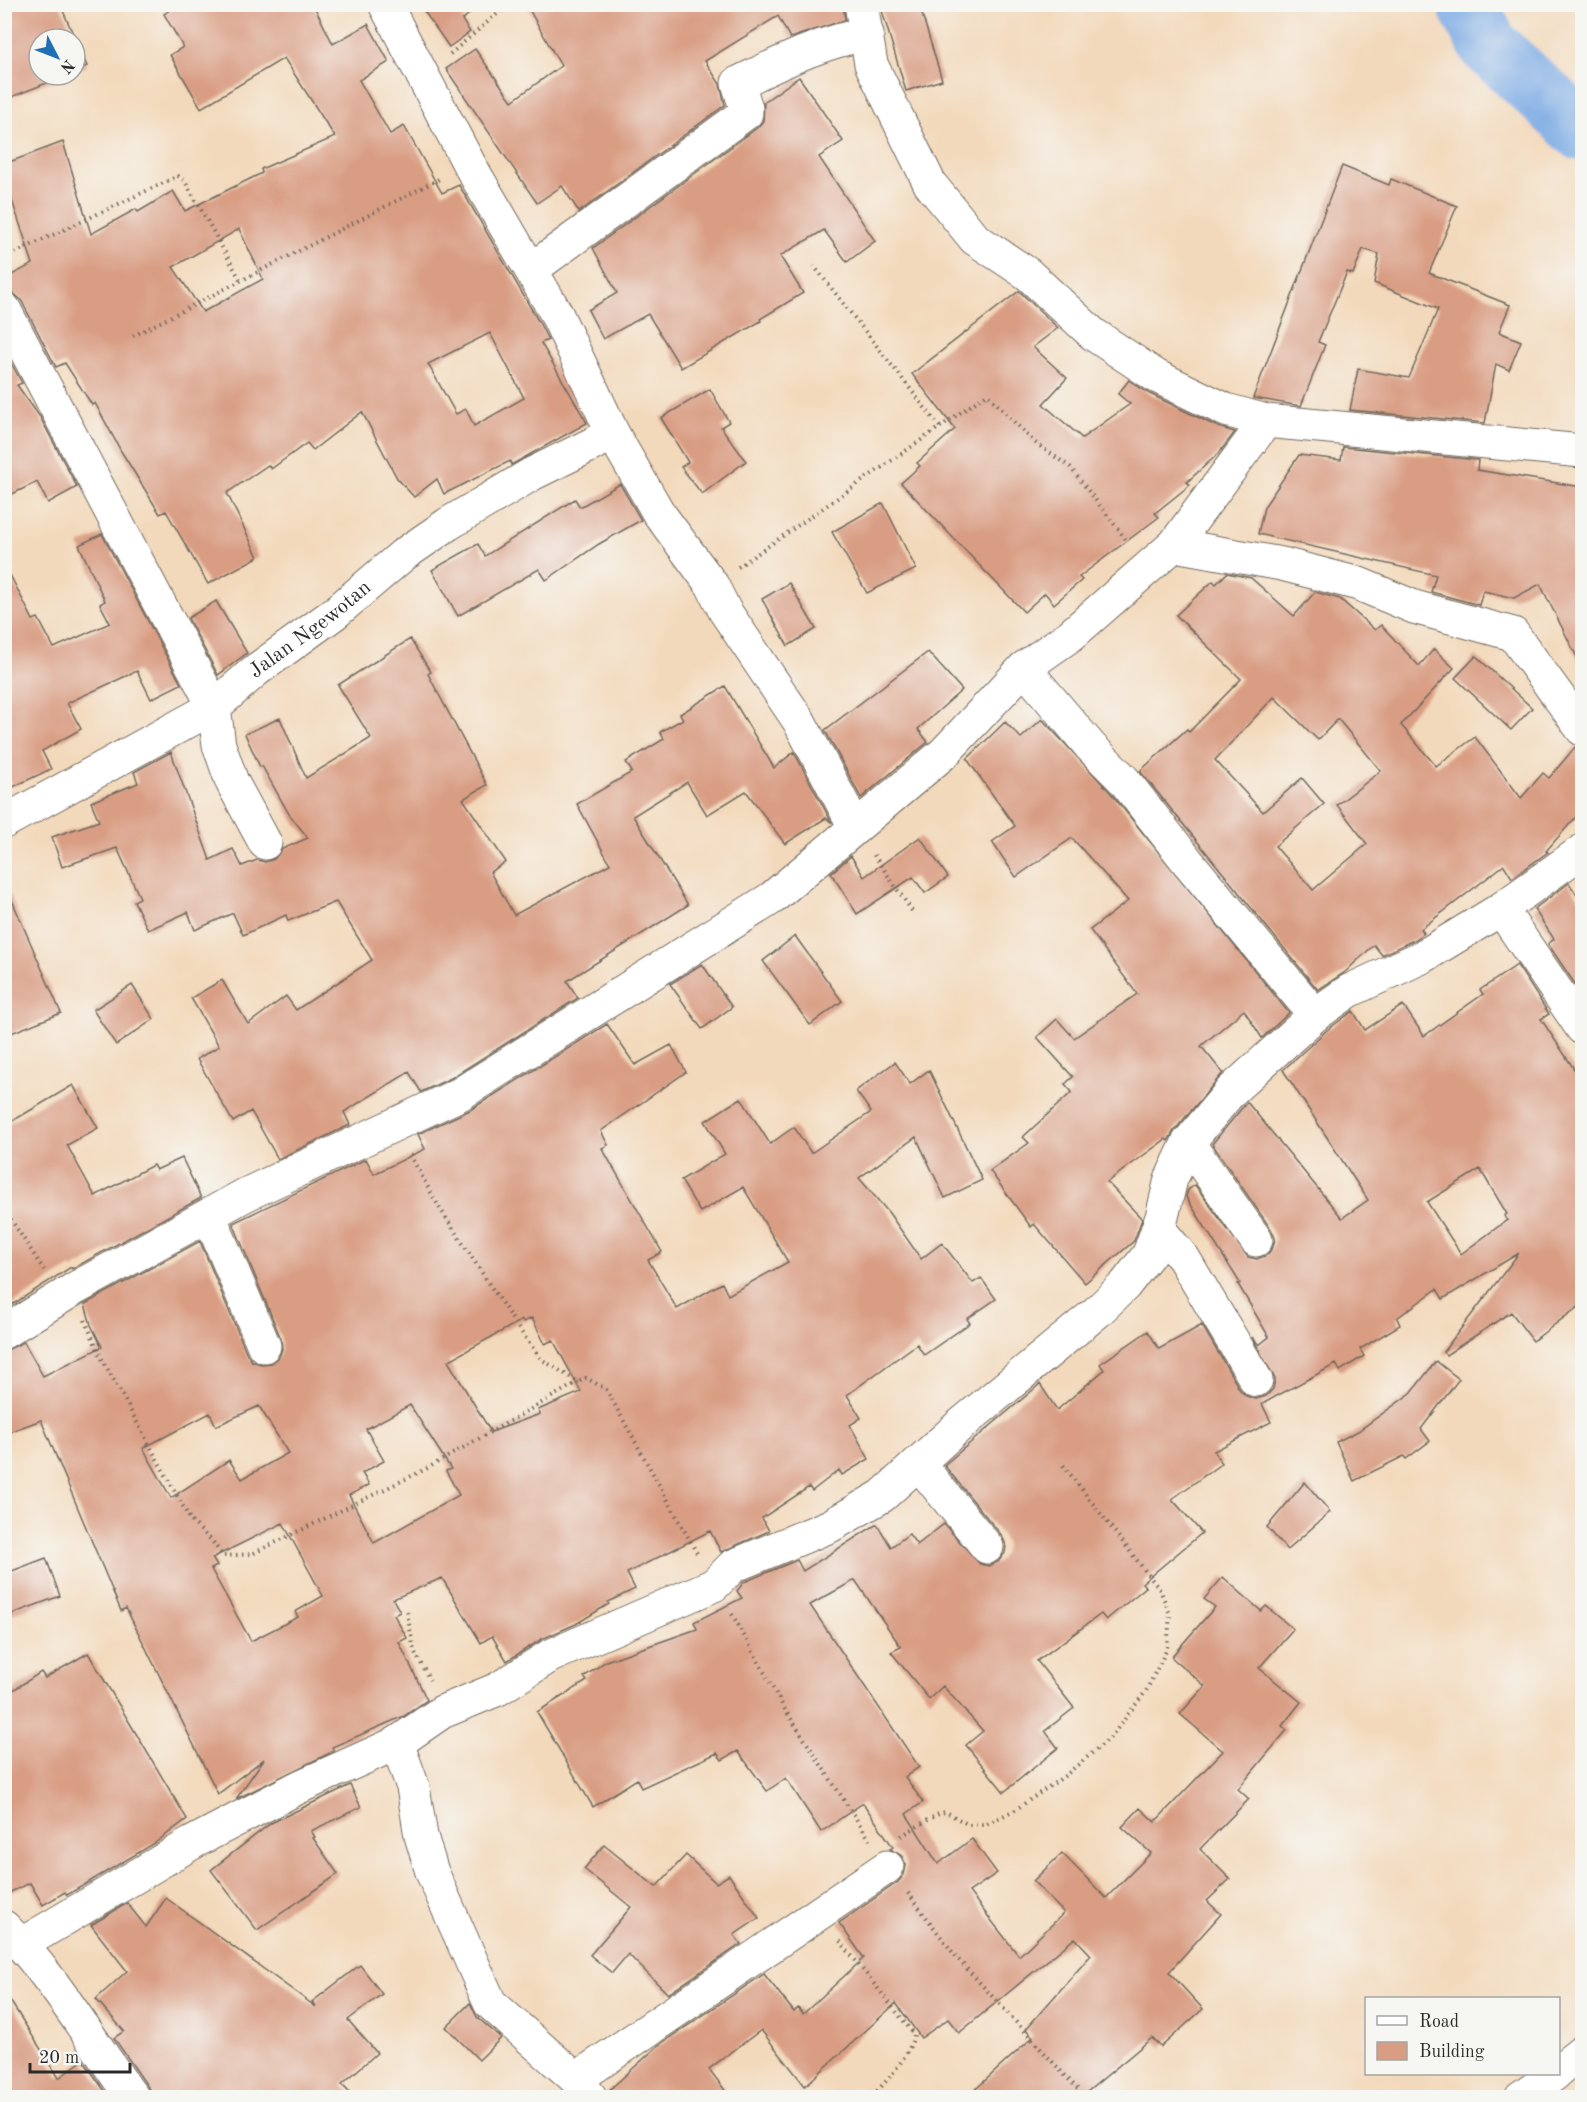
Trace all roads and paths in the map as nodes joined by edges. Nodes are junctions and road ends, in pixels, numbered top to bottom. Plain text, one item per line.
1 (385, 4) edge
2 (509, 4) edge
3 (864, 19) edge
4 (422, 78) junction
5 (469, 164) junction
6 (4, 258) edge
7 (814, 266) dead end
8 (532, 269) junction
9 (241, 281) junction
10 (4, 309) edge
11 (134, 336) dead end
12 (1266, 421) junction
13 (940, 427) junction
14 (613, 434) junction
15 (1582, 451) edge
16 (1174, 545) junction
17 (1149, 568) junction
18 (712, 585) junction
19 (1024, 668) junction
20 (214, 707) junction
21 (1582, 729) edge
22 (4, 822) edge
23 (855, 827) junction
24 (265, 843) dead end
25 (1582, 851) edge
26 (1501, 909) junction
27 (914, 914) dead end
28 (1316, 1015) junction
29 (1582, 1028) edge
30 (395, 1127) junction
31 (1188, 1143) junction
32 (4, 1209) edge
33 (209, 1215) junction
34 (1158, 1228) junction
35 (1256, 1240) dead end
36 (69, 1294) junction
37 (4, 1332) edge
38 (264, 1346) dead end
39 (1256, 1380) dead end
40 (578, 1382) junction
41 (918, 1463) junction
42 (1063, 1465) dead end
43 (987, 1547) dead end
44 (714, 1585) junction
45 (407, 1612) dead end
46 (442, 1712) junction
47 (397, 1743) junction
48 (891, 1854) joint
49 (819, 1914) junction
50 (13, 1936) edge
51 (1582, 2052) edge
52 (1560, 2070) edge
53 (1553, 2075) edge
54 (583, 2088) edge
55 (133, 2097) edge
56 (870, 2097) edge
57 (1521, 2097) edge

1 - 4 street
2 - 4 path
3 - 8 street
3 - 12 street
4 - 5 street
5 - 8 street
5 - 9 path
6 - 9 path
7 - 13 path
8 - 14 street
9 - 11 path
10 - 20 street
12 - 15 street
12 - 16 street
13 - 17 path
13 - 18 path
14 - 18 street
14 - 20 street, Jalan Ngewotan
16 - 17 street
16 - 21 street
17 - 19 street
18 - 23 street
19 - 23 street
19 - 28 street
20 - 22 street, Jalan Ngewotan
20 - 24 street
23 - 27 path
23 - 30 street
25 - 26 street
26 - 28 street
26 - 29 street
28 - 31 street
30 - 33 street
30 - 40 path
31 - 34 street
31 - 35 street
32 - 36 path
33 - 36 street
33 - 38 street
34 - 39 street
34 - 41 street
36 - 37 street
36 - 40 path
40 - 44 path
41 - 43 street
41 - 44 street
42 - 48 path
44 - 46 street
45 - 46 path
46 - 47 street
47 - 50 street
47 - 54 street
48 - 49 street
49 - 54 street
49 - 56 path
50 - 55 street
51 - 52 street
53 - 57 street

